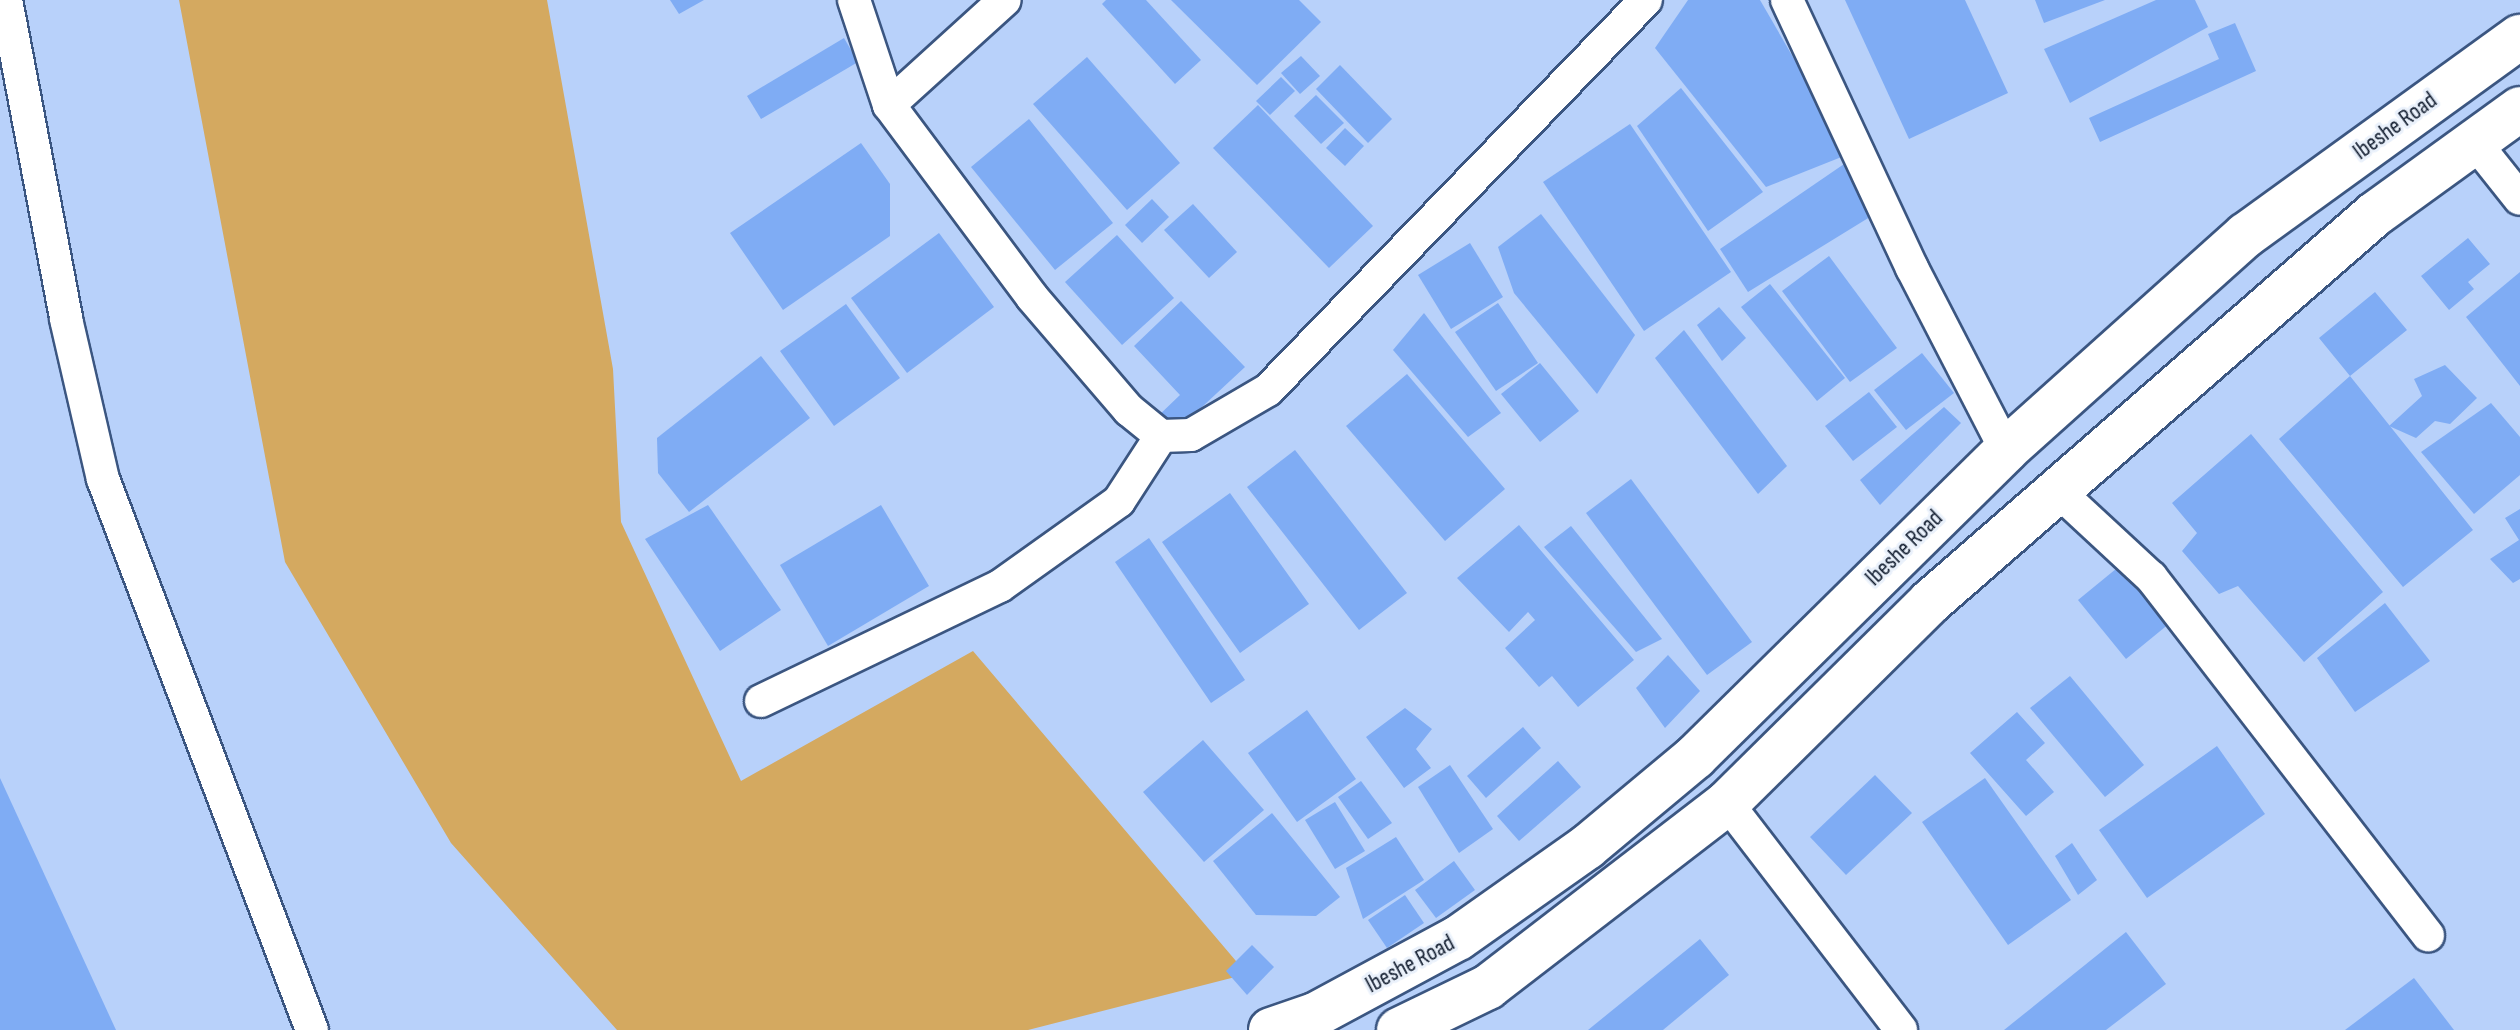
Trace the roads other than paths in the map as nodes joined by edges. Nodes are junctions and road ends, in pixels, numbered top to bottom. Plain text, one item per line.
1 (6, 0) edge
2 (854, 0) edge
3 (1005, 0) edge
4 (1646, 0) edge
5 (1787, 0) edge
6 (2520, 37) edge
7 (889, 105) junction
8 (2520, 109) edge
9 (2473, 140) junction
10 (2520, 199) edge
11 (1161, 436) junction
12 (2006, 450) junction
13 (2058, 491) junction
14 (761, 701) dead end
15 (1727, 803) junction
16 (2428, 936) dead end
17 (312, 1030) edge
18 (1271, 1030) edge
19 (1399, 1030) edge
20 (1901, 1030) edge

1 - 17 street
2 - 7 street
3 - 7 street
4 - 11 street
5 - 12 street
6 - 12 main road, Ibeshe Road
7 - 11 street
8 - 9 main road
9 - 10 street
9 - 13 main road
11 - 14 street
12 - 18 main road, Ibeshe Road
13 - 15 main road
13 - 16 street
15 - 19 main road
15 - 20 street

